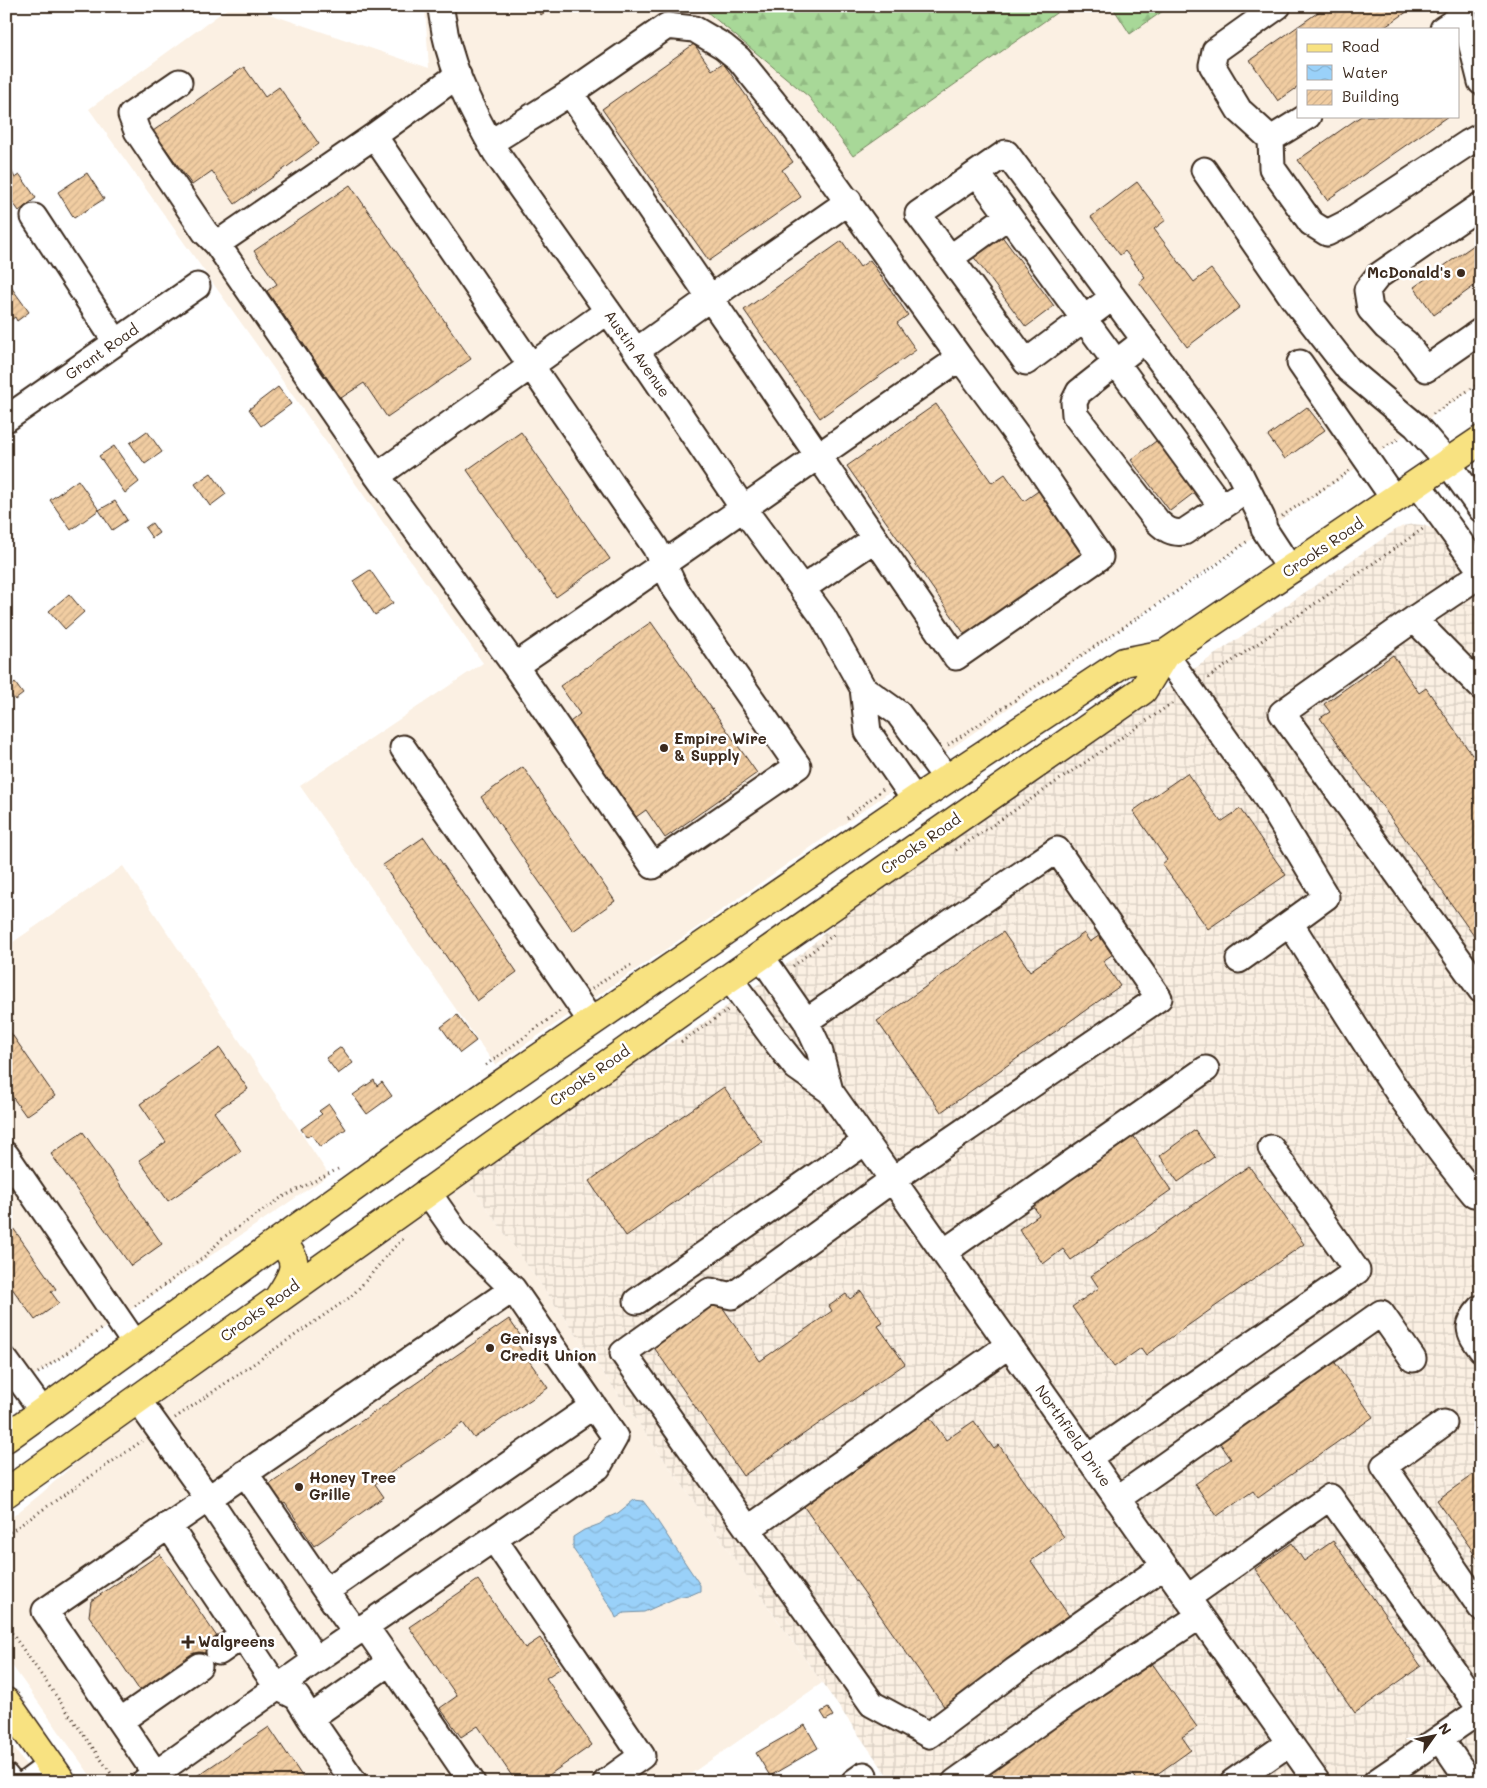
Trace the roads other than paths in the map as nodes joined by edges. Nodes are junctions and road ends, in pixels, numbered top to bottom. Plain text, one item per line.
1 (441, 6) edge
2 (1278, 6) edge
3 (1463, 11) edge
4 (1444, 28) edge
5 (458, 75) junction
6 (179, 82) dead end
7 (1481, 82) edge
8 (570, 93) junction
9 (1305, 118) edge
10 (374, 136) junction
11 (1481, 136) edge
12 (1271, 138) junction
13 (490, 143) junction
14 (1204, 170) dead end
15 (977, 173) junction
16 (849, 201) junction
17 (1481, 205) edge
18 (1008, 216) junction
19 (34, 217) dead end
20 (217, 244) junction
21 (950, 258) junction
22 (197, 286) dead end
23 (1113, 297) junction
24 (710, 298) junction
25 (608, 312) junction
26 (1084, 320) junction
27 (1481, 331) edge
28 (1145, 340) junction
29 (116, 342) junction
30 (636, 351) junction
31 (960, 358) junction
32 (1300, 363) dead end
33 (1116, 364) junction
34 (533, 366) junction
35 (6, 419) edge
36 (1481, 440) edge
37 (818, 456) junction
38 (1447, 462) junction
39 (377, 476) junction
40 (1417, 483) junction
41 (1247, 489) junction
42 (1394, 499) junction
43 (1222, 507) junction
44 (743, 508) junction
45 (1481, 509) edge
46 (875, 539) junction
47 (665, 564) junction
48 (1291, 570) junction
49 (1481, 573) edge
50 (803, 588) junction
51 (1414, 618) junction
52 (1165, 654) junction
53 (515, 666) junction
54 (1481, 687) edge
55 (863, 688) junction
56 (403, 748) dead end
57 (947, 779) junction
58 (915, 800) junction
59 (941, 846) junction
60 (739, 920) junction
61 (1290, 923) junction
62 (1239, 960) dead end
63 (768, 966) junction
64 (737, 988) junction
65 (1481, 990) edge
66 (590, 1012) junction
67 (806, 1021) junction
68 (605, 1066) junction
69 (1206, 1069) dead end
70 (830, 1090) junction
71 (865, 1142) junction
72 (1271, 1148) dead end
73 (6, 1155) edge
74 (892, 1180) junction
75 (427, 1192) junction
76 (1474, 1194) dead end
77 (279, 1242) junction
78 (944, 1252) junction
79 (514, 1289) junction
80 (280, 1297) junction
81 (637, 1301) dead end
82 (1481, 1308) edge
83 (136, 1345) junction
84 (1009, 1345) junction
85 (1481, 1349) edge
86 (1413, 1359) dead end
87 (6, 1361) edge
88 (137, 1399) junction
89 (593, 1406) junction
90 (42, 1412) junction
91 (1444, 1423) dead end
92 (6, 1438) edge
93 (1088, 1458) junction
94 (245, 1473) junction
95 (6, 1492) edge
96 (208, 1498) junction
97 (1117, 1499) junction
98 (168, 1525) junction
99 (748, 1529) junction
100 (494, 1539) junction
101 (1164, 1566) junction
102 (326, 1591) junction
103 (1194, 1607) junction
104 (1481, 1608) edge
105 (361, 1630) junction
106 (242, 1636) junction
107 (316, 1660) junction
108 (390, 1662) junction
109 (277, 1688) junction
110 (8, 1706) edge
111 (1481, 1710) edge
112 (310, 1718) junction
113 (120, 1721) junction
114 (1440, 1738) junction
115 (1289, 1742) junction
116 (57, 1774) edge
117 (6, 1777) edge
118 (154, 1779) edge
119 (10, 1782) edge
120 (28, 1782) edge
121 (354, 1782) edge
122 (472, 1782) edge
123 (606, 1782) edge
124 (955, 1782) edge
125 (1233, 1782) edge
126 (1317, 1782) edge
127 (1376, 1782) edge
128 (1470, 1782) edge

1 - 5 street, Austin Avenue
2 - 12 street
3 - 4 street
3 - 7 street
5 - 10 street
5 - 13 street, Austin Avenue
6 - 20 street
8 - 13 street
8 - 16 street
8 - 24 street
9 - 12 street
10 - 20 street
10 - 34 street
11 - 12 street
13 - 25 street, Austin Avenue
14 - 38 street
15 - 18 street
15 - 21 street
15 - 23 street
16 - 24 street
16 - 31 street
17 - 27 street
18 - 21 street
18 - 26 street
19 - 29 street
20 - 39 street
21 - 26 street
22 - 29 street, Grant Road
23 - 26 street
23 - 28 street
24 - 30 street
24 - 37 street
25 - 30 street, Austin Avenue
25 - 34 street
26 - 33 street
28 - 33 street
28 - 41 street
29 - 35 street, Grant Road
30 - 44 street, Austin Avenue
31 - 37 street
31 - 46 street
32 - 42 street
33 - 43 street
33 - 43 street
34 - 39 street
34 - 47 street
36 - 38 main road, Crooks Road
37 - 44 street
37 - 46 street
38 - 40 main road, Crooks Road
38 - 45 street
39 - 53 street
40 - 42 main road, Crooks Road
40 - 49 street
41 - 43 street
41 - 48 street
42 - 48 main road, Crooks Road
44 - 47 street
44 - 50 street, Austin Avenue
46 - 50 street
47 - 53 street
47 - 53 street
48 - 52 main road, Crooks Road
49 - 51 street
50 - 55 street, Austin Avenue
51 - 54 street
51 - 65 street
52 - 57 main road, Crooks Road
52 - 59 main road, Crooks Road
52 - 61 street
55 - 57 street, Austin Avenue
55 - 58 street, Austin Avenue
56 - 66 street
57 - 58 main road, Crooks Road
57 - 59 main road
58 - 60 main road, Crooks Road
59 - 63 main road, Crooks Road
60 - 64 main road
60 - 66 main road, Crooks Road
61 - 62 street
61 - 76 street
63 - 64 main road, Crooks Road
63 - 67 street, Northfield Drive
64 - 68 main road, Crooks Road
64 - 70 street, Northfield Drive
66 - 68 main road
66 - 77 main road, Crooks Road
67 - 70 street, Northfield Drive
67 - 74 street
68 - 75 main road, Crooks Road
69 - 78 street
70 - 71 street, Northfield Drive
71 - 74 street, Northfield Drive
71 - 81 street
72 - 93 street
73 - 83 street
74 - 78 street, Northfield Drive
74 - 99 street
75 - 79 street
75 - 80 main road, Crooks Road
77 - 80 main road
77 - 83 main road, Crooks Road
78 - 84 street, Northfield Drive
79 - 89 street
79 - 94 street
80 - 88 main road, Crooks Road
82 - 85 street
83 - 90 main road, Crooks Road
84 - 93 street, Northfield Drive
84 - 99 street
86 - 97 street
87 - 90 street
88 - 95 main road, Crooks Road
88 - 96 street
89 - 100 street
89 - 102 street
90 - 92 main road, Crooks Road
91 - 104 street
93 - 97 street, Northfield Drive
94 - 96 street
94 - 102 street
96 - 98 street
96 - 107 street
97 - 101 street, Northfield Drive
98 - 106 street
98 - 113 street
99 - 101 street
100 - 105 street
100 - 123 street
101 - 103 street, Northfield Drive
102 - 105 street
103 - 111 street
103 - 115 street, Northfield Drive
103 - 124 street
105 - 107 street
105 - 108 street
106 - 109 street
106 - 113 street
107 - 109 street
108 - 112 street
108 - 122 street
109 - 112 street
109 - 118 street
110 - 116 main road
111 - 114 street
112 - 121 street
113 - 118 street
114 - 127 street
114 - 128 street
115 - 125 street
115 - 126 street, Northfield Drive
116 - 120 street
117 - 119 street

